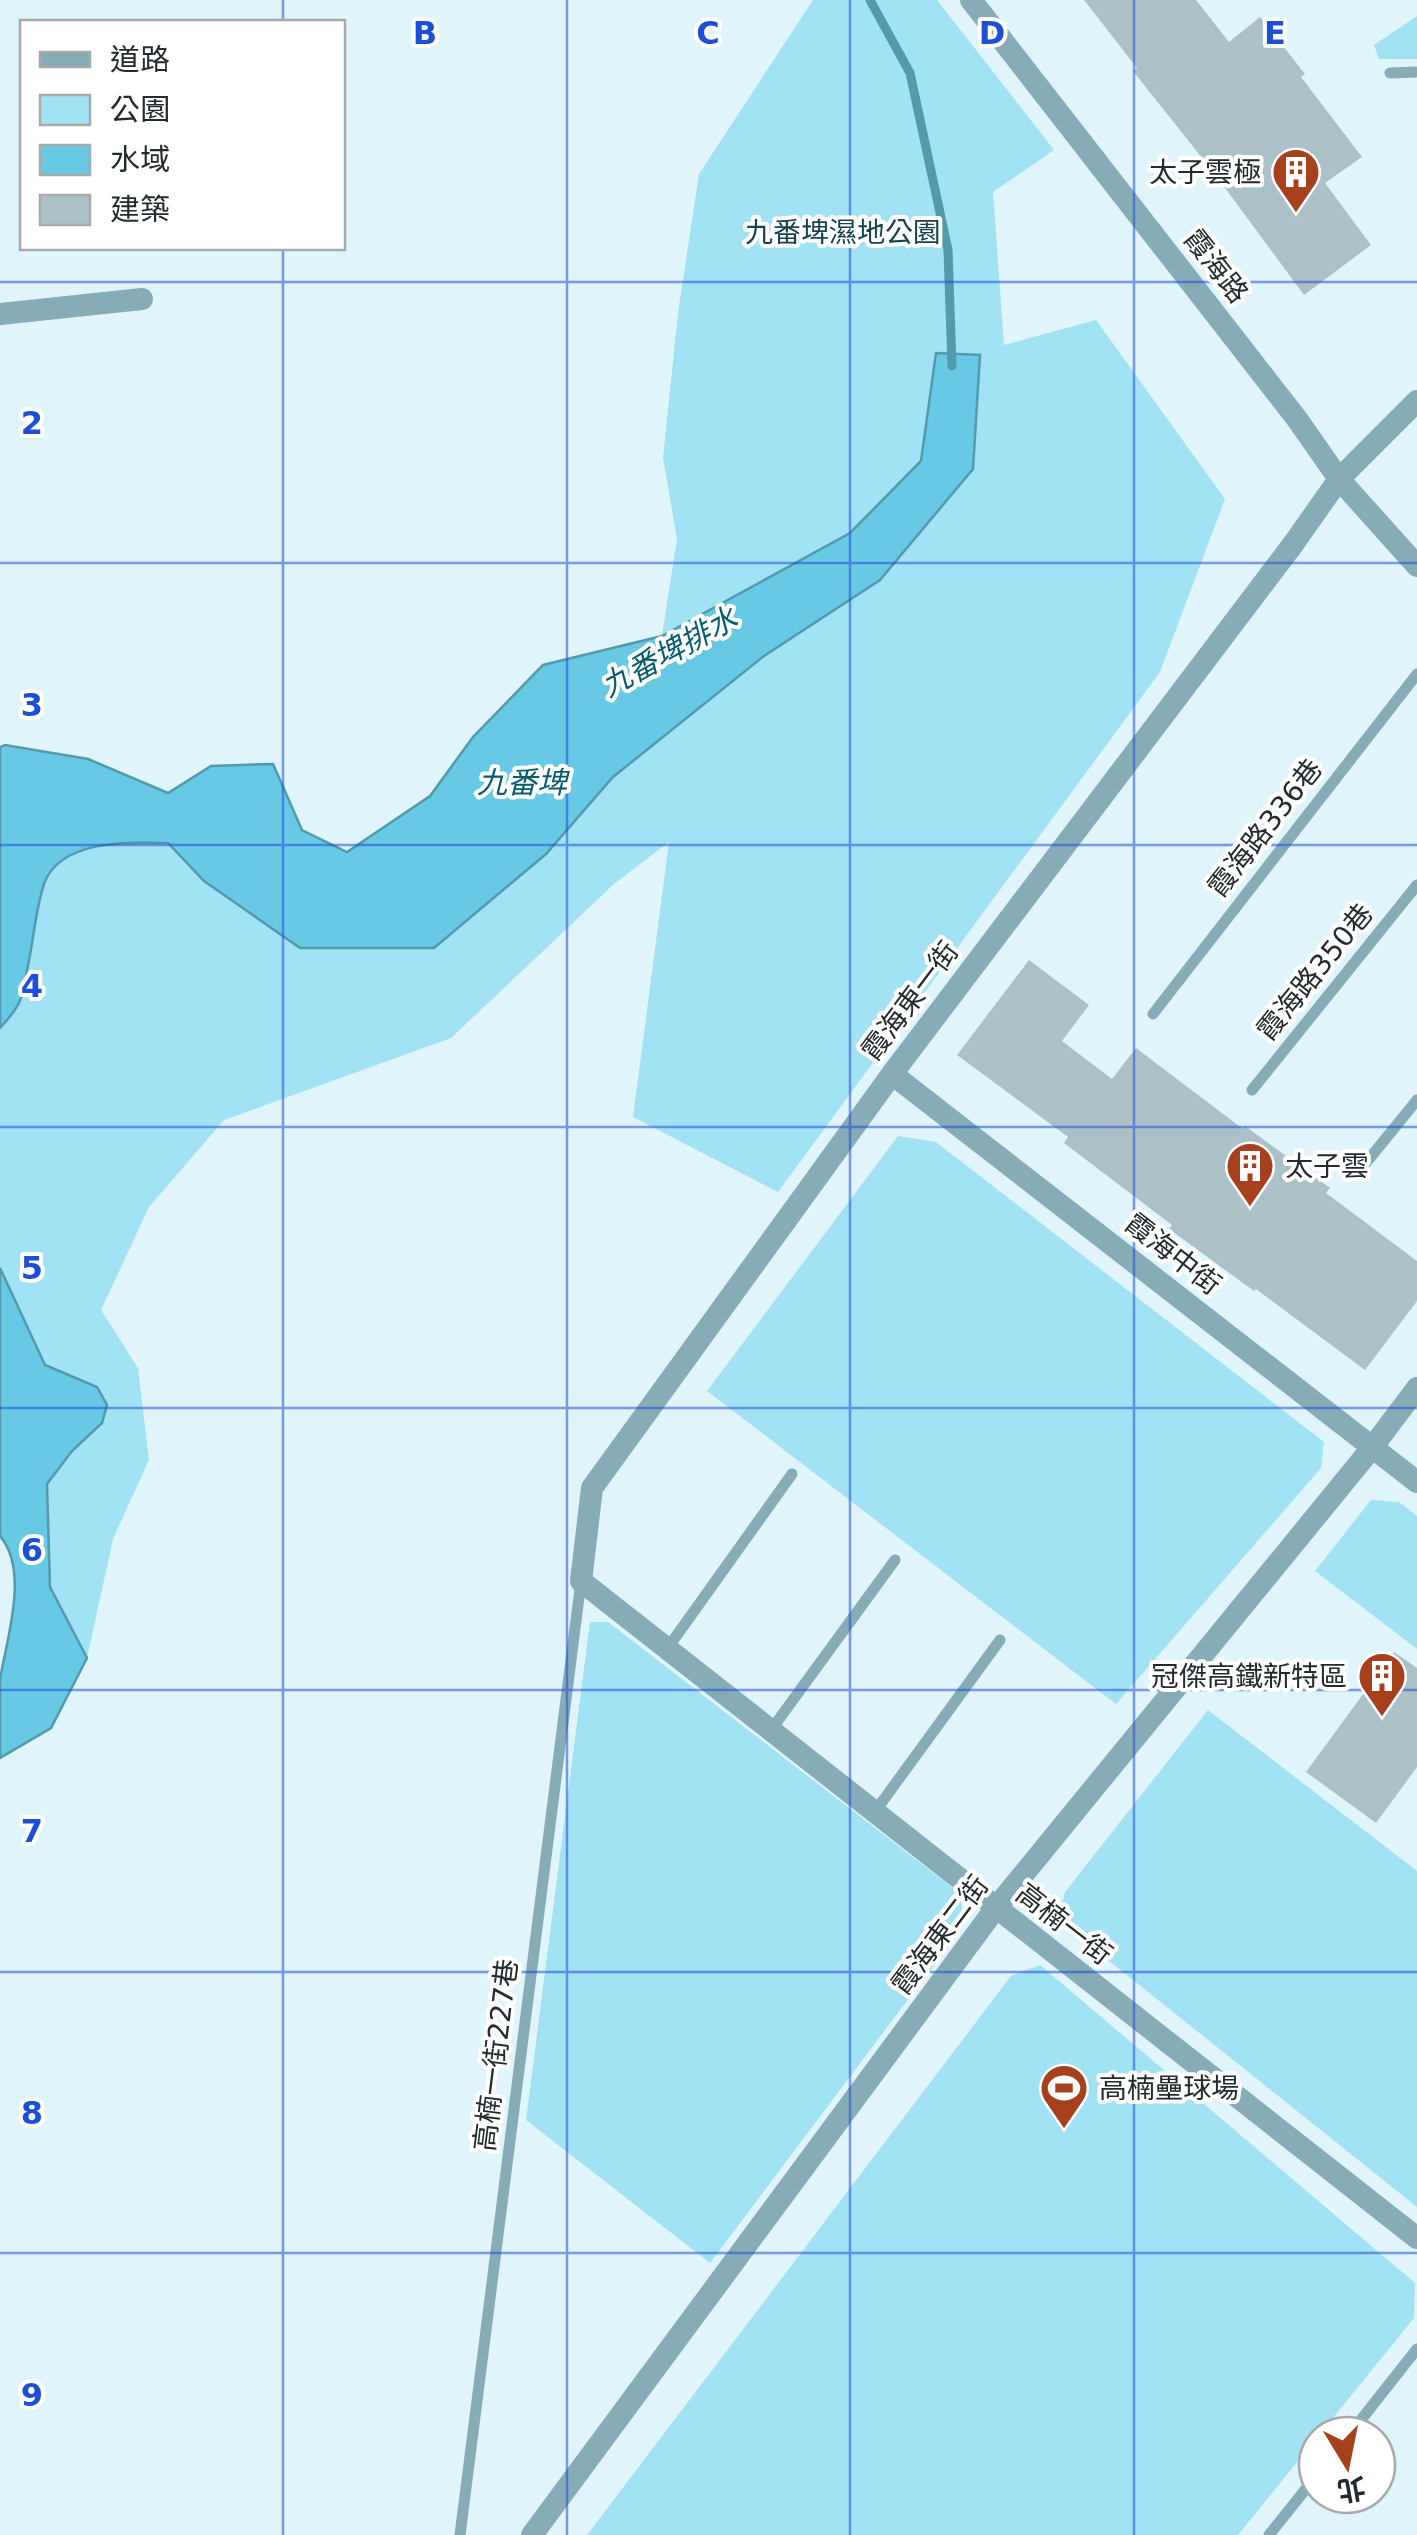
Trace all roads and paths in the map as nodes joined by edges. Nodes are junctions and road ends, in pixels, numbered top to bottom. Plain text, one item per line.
1 (970, 0) edge
2 (1390, 72) dead end
3 (1417, 72) edge
4 (142, 299) dead end
5 (0, 314) edge
6 (1417, 401) edge
7 (1339, 479) junction
8 (1417, 566) edge
9 (1417, 674) edge
10 (1417, 885) edge
11 (1153, 1014) dead end
12 (892, 1074) junction
13 (1252, 1090) dead end
14 (1417, 1100) edge
15 (1361, 1170) dead end
16 (1417, 1388) edge
17 (1371, 1449) junction
18 (792, 1474) dead end
19 (1417, 1482) edge
20 (895, 1560) dead end
21 (582, 1581) junction
22 (1000, 1640) dead end
23 (667, 1649) junction
24 (771, 1731) junction
25 (874, 1813) junction
26 (996, 1909) junction
27 (1417, 2238) edge
28 (1417, 2350) edge
29 (1365, 2415) edge
30 (1297, 2500) edge
31 (460, 2535) edge
32 (532, 2535) edge
33 (1269, 2535) edge

1 - 7 street, 霞海路
2 - 3 lane
4 - 5 street
6 - 7 street, 霞海東一街
7 - 8 street, 霞海路
7 - 12 street, 霞海東一街
9 - 11 lane, 霞海路336巷
10 - 13 lane, 霞海路350巷
12 - 17 street, 霞海中街
12 - 21 street, 霞海東一街
14 - 15 lane
16 - 17 street, 霞海東二街
17 - 19 street, 霞海中街
17 - 26 street, 霞海東二街
18 - 23 lane
20 - 24 lane
21 - 23 street, 高楠一街
21 - 31 lane, 高楠一街227巷
22 - 25 lane
23 - 24 street, 高楠一街
24 - 25 street, 高楠一街
25 - 26 street, 高楠一街
26 - 27 street, 高楠一街
26 - 32 street, 霞海東二街
28 - 29 lane
30 - 33 lane

